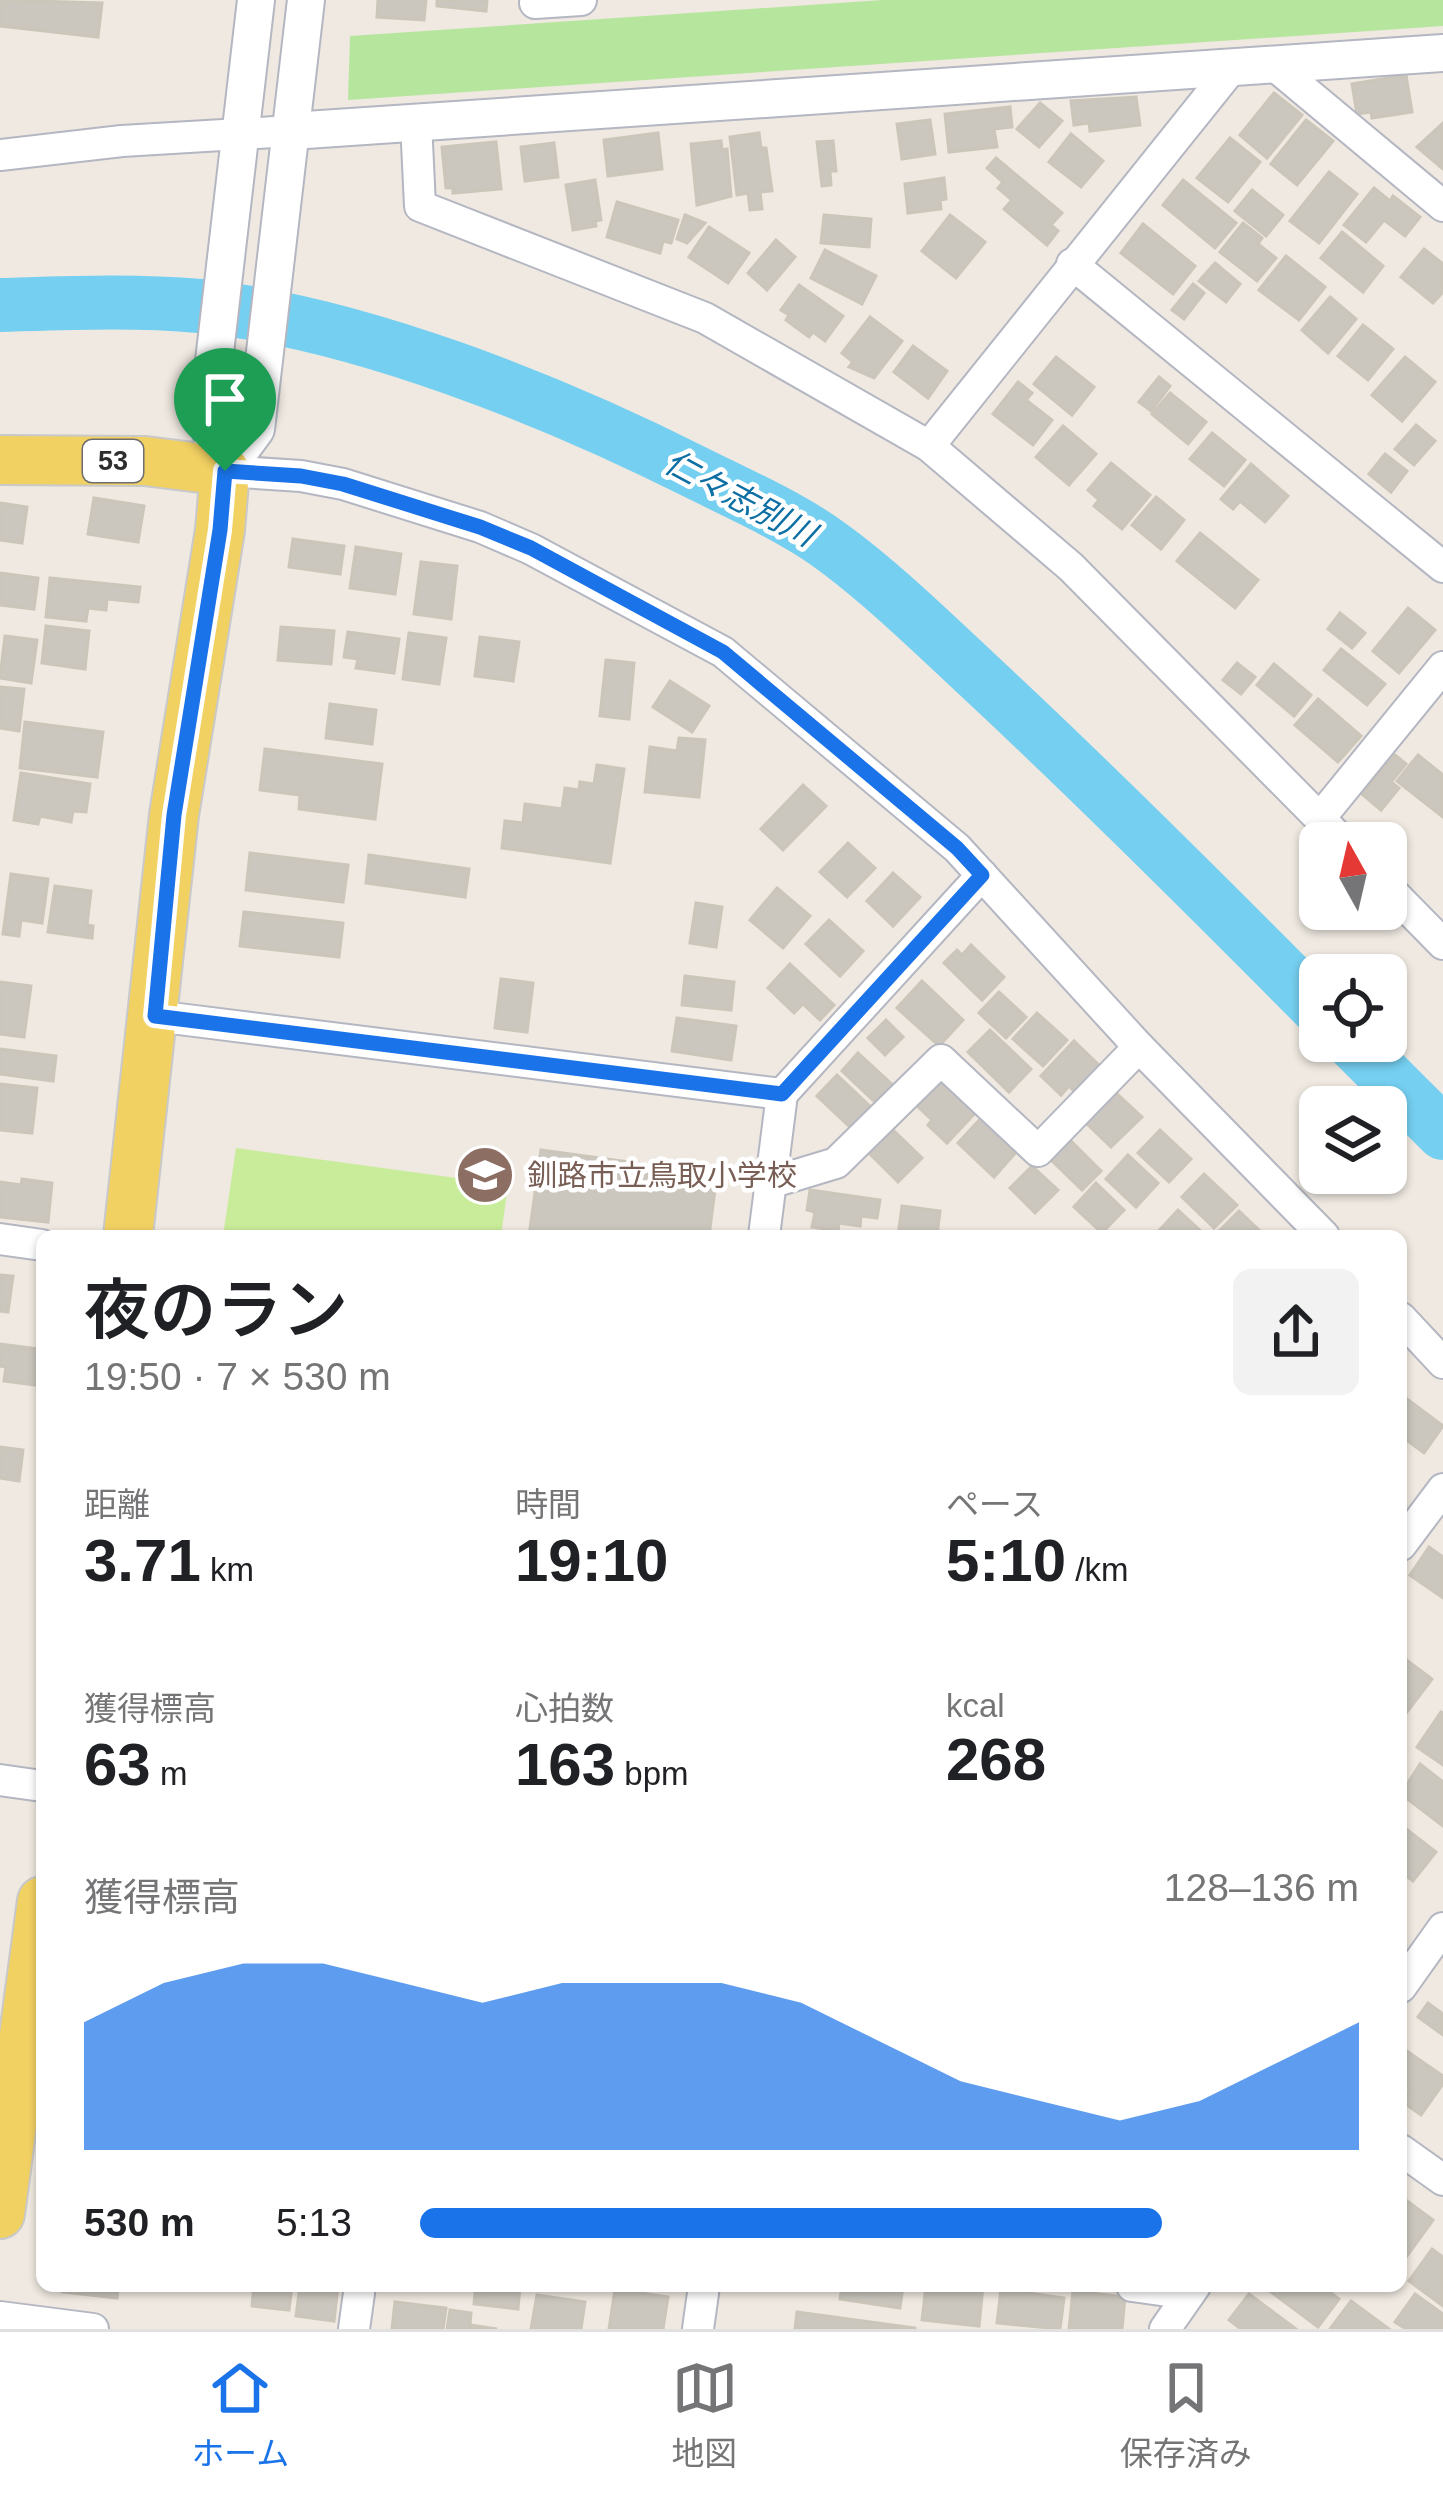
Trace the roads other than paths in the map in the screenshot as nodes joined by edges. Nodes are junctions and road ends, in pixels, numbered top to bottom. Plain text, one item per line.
1 (256, 0) edge
2 (305, 0) edge
3 (536, 0) edge
4 (581, 0) edge
5 (1443, 53) edge
6 (1275, 66) junction
7 (1231, 69) junction
8 (416, 122) junction
9 (291, 131) junction
10 (241, 134) junction
11 (0, 155) edge
12 (1443, 206) edge
13 (1072, 264) junction
14 (928, 446) junction
15 (0, 460) edge
16 (225, 471) junction
17 (1443, 566) edge
18 (1443, 667) edge
19 (1320, 818) junction
20 (1324, 822) edge
21 (982, 875) junction
22 (1407, 907) edge
23 (1442, 941) edge
24 (155, 1016) junction
25 (1139, 1047) junction
26 (782, 1094) junction
27 (770, 1183) junction
28 (129, 1230) edge
29 (765, 1230) edge
30 (1311, 1230) edge
31 (0, 1239) edge
32 (36, 1243) edge
33 (1407, 1325) edge
34 (1443, 1364) edge
35 (1443, 1489) edge
36 (1407, 1537) edge
37 (0, 1780) edge
38 (36, 1785) edge
39 (1443, 1928) edge
40 (36, 1946) edge
41 (1412, 1956) edge
42 (1407, 2154) edge
43 (1443, 2180) edge
44 (0, 2214) edge
45 (359, 2292) edge
46 (703, 2292) edge
47 (1191, 2292) edge
48 (0, 2318) edge
49 (94, 2329) edge
50 (354, 2329) edge
51 (698, 2329) edge
52 (1165, 2329) edge

1 - 10 street
2 - 9 street
3 - 4 street
5 - 6 street
6 - 7 street
6 - 12 street
7 - 8 street
7 - 13 street
8 - 9 street
8 - 14 street
9 - 10 street
9 - 16 street
10 - 11 street
10 - 16 street
13 - 14 street
13 - 17 street
14 - 19 street
15 - 16 main road, 53
16 - 21 street
16 - 24 main road
18 - 19 street
19 - 20 street
21 - 25 street
21 - 26 street
22 - 23 street
24 - 26 street
24 - 28 main road
25 - 27 street
25 - 30 street
26 - 27 street
27 - 29 street
31 - 32 street
33 - 34 street
35 - 36 street
37 - 38 street
39 - 41 street
40 - 44 main road
42 - 43 street
45 - 50 street
46 - 51 street
47 - 52 street
48 - 49 street

